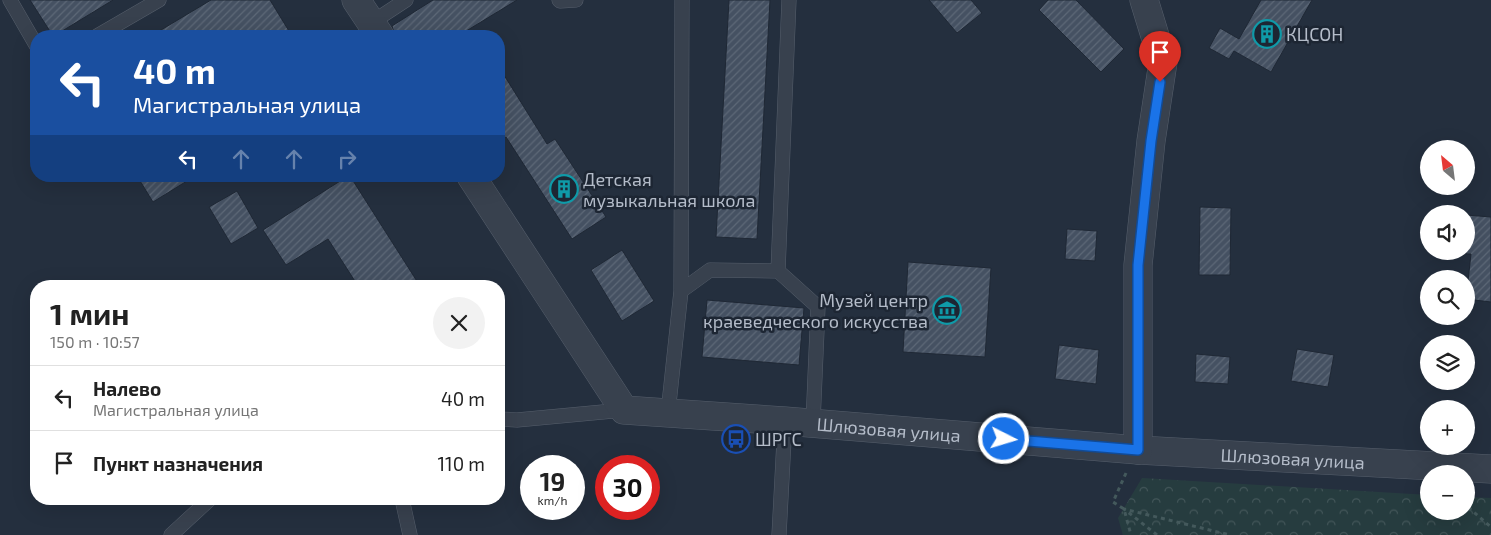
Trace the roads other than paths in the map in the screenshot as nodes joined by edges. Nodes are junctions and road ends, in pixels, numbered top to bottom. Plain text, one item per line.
1 (10, 0) edge
2 (158, 0) edge
3 (356, 0) edge
4 (406, 0) edge
5 (559, 0) edge
6 (576, 0) edge
7 (682, 0) edge
8 (789, 0) edge
9 (1144, 0) edge
10 (106, 30) edge
11 (375, 30) edge
12 (30, 35) edge
13 (475, 182) edge
14 (778, 271) junction
15 (681, 291) junction
16 (624, 410) junction
17 (668, 413) junction
18 (505, 419) edge
19 (517, 420) junction
20 (785, 421) junction
21 (813, 423) junction
22 (505, 427) edge
23 (1138, 450) junction
24 (1491, 469) edge
25 (204, 505) edge
26 (403, 505) edge
27 (171, 535) edge
28 (410, 535) edge
29 (779, 535) edge

1 - 12 lane
2 - 10 lane
3 - 11 street
4 - 11 lane
5 - 6 lane
7 - 15 lane
8 - 14 lane
9 - 23 street
13 - 16 street
14 - 15 lane
14 - 21 lane
15 - 17 lane
16 - 17 street, Шлюзовая улица
16 - 19 lane
17 - 20 street, Шлюзовая улица
18 - 19 lane
19 - 22 lane
20 - 21 street, Шлюзовая улица
20 - 29 lane
21 - 23 street, Шлюзовая улица
23 - 24 street, Шлюзовая улица
25 - 27 lane
26 - 28 lane

